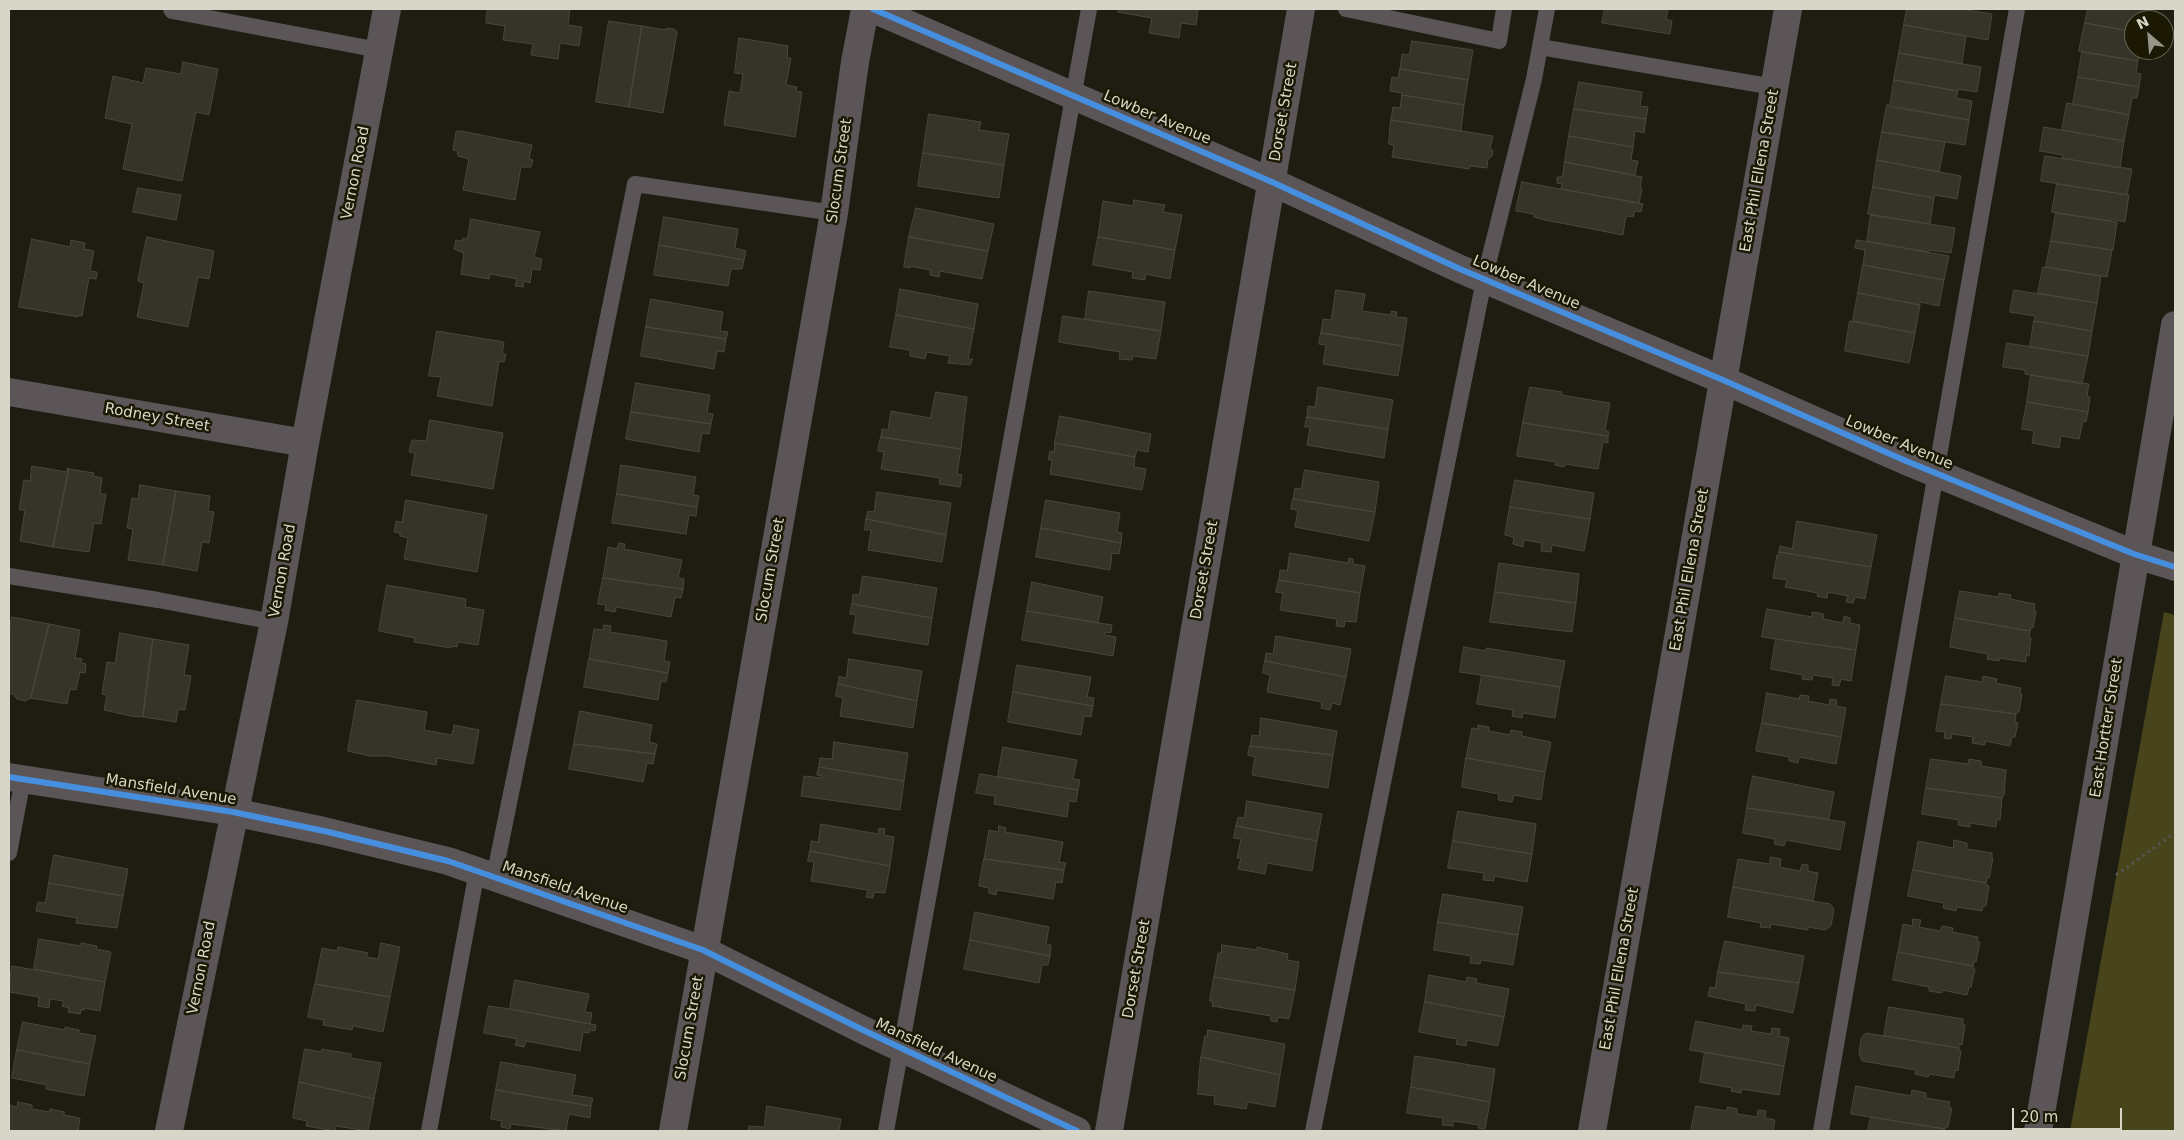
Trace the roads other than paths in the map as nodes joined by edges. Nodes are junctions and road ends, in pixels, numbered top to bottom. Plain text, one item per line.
1 (172, 9) edge
2 (387, 9) edge
3 (865, 9) edge
4 (873, 9) edge
5 (1089, 9) edge
6 (1301, 9) edge
7 (1346, 9) edge
8 (1504, 9) edge
9 (1547, 9) edge
10 (1788, 9) edge
11 (2017, 9) edge
12 (1540, 47) junction
13 (379, 50) junction
14 (1774, 87) junction
15 (1074, 96) junction
16 (1272, 182) junction
17 (834, 213) junction
18 (1484, 280) junction
19 (2175, 325) edge
20 (1723, 380) junction
21 (9, 392) edge
22 (305, 443) junction
23 (1935, 472) junction
24 (2134, 554) junction
25 (2175, 567) edge
26 (9, 576) edge
27 (274, 622) junction
28 (16, 778) edge
29 (233, 812) junction
30 (9, 853) edge
31 (485, 874) junction
32 (703, 950) junction
33 (900, 1048) junction
34 (169, 1131) edge
35 (429, 1131) edge
36 (673, 1131) edge
37 (886, 1131) edge
38 (1077, 1131) edge
39 (1109, 1131) edge
40 (1313, 1131) edge
41 (1592, 1131) edge
42 (1820, 1131) edge
43 (2038, 1131) edge

1 - 13 lane
2 - 13 street, Vernon Road
3 - 17 street, Slocum Street
4 - 15 street, Lowber Avenue
5 - 15 lane
6 - 16 street, Dorset Street
7 - 8 lane
9 - 12 lane
10 - 14 street, East Phil Ellena Street
11 - 23 lane
12 - 14 lane
12 - 18 lane
13 - 22 street, Vernon Road
14 - 20 street, East Phil Ellena Street
15 - 16 street, Lowber Avenue
15 - 33 lane
16 - 18 street, Lowber Avenue
16 - 39 street, Dorset Street
17 - 31 lane
17 - 32 street, Slocum Street
18 - 20 street, Lowber Avenue
18 - 40 lane
19 - 24 street, East Hortter Street
20 - 23 street, Lowber Avenue
20 - 41 street, East Phil Ellena Street
21 - 22 street, Rodney Street
22 - 27 street, Vernon Road
23 - 24 street, Lowber Avenue
23 - 42 lane
24 - 25 street, Lowber Avenue
24 - 43 street, East Hortter Street
26 - 27 lane
27 - 29 street, Vernon Road
28 - 29 street, Mansfield Avenue
28 - 30 lane
29 - 31 street, Mansfield Avenue
29 - 34 street, Vernon Road
31 - 32 street, Mansfield Avenue
31 - 35 lane
32 - 33 street, Mansfield Avenue
32 - 36 street, Slocum Street
33 - 37 lane
33 - 38 street, Mansfield Avenue

